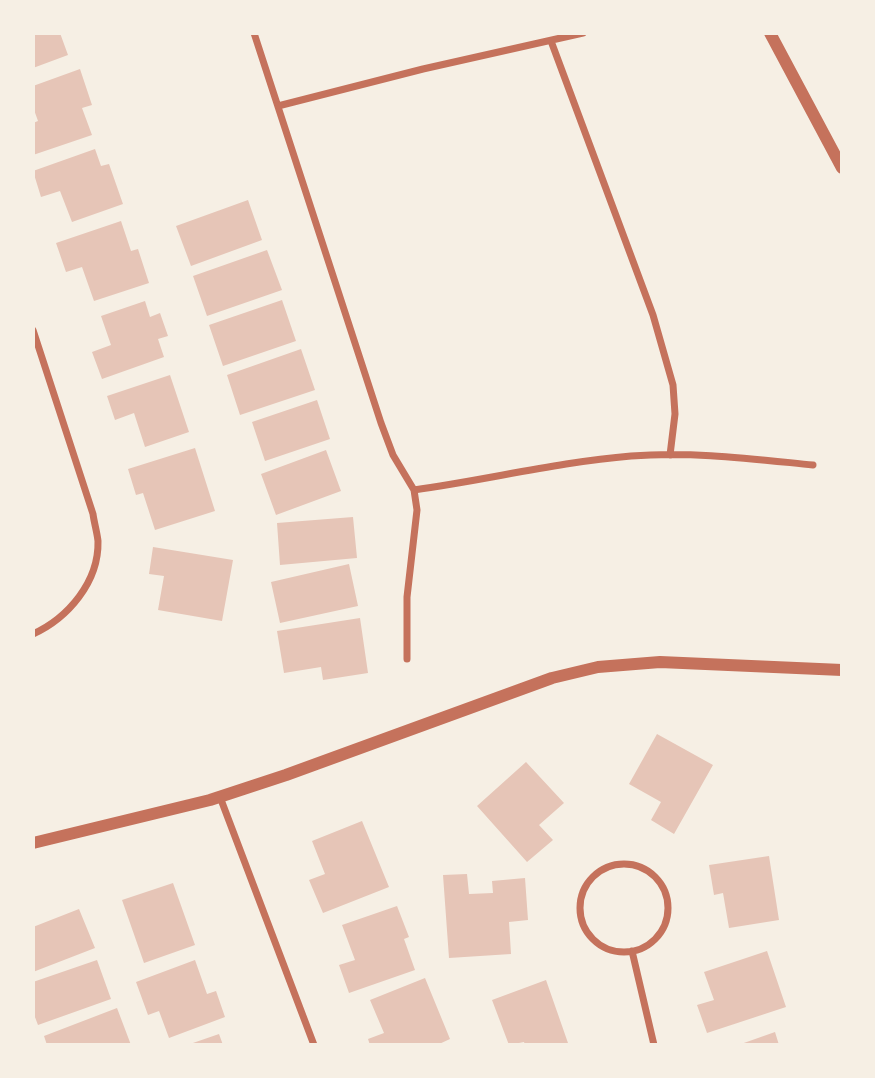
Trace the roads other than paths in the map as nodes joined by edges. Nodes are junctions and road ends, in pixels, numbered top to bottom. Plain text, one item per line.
1 (254, 33) edge
2 (583, 33) edge
3 (770, 33) edge
4 (551, 41) junction
5 (278, 106) junction
6 (842, 168) edge
7 (33, 330) edge
8 (670, 455) junction
9 (813, 465) dead end
10 (414, 490) junction
11 (33, 634) edge
12 (407, 659) dead end
13 (842, 670) edge
14 (220, 797) junction
15 (33, 843) edge
16 (632, 951) junction
17 (314, 1045) edge
18 (654, 1045) edge

1 - 5 street
2 - 4 street
3 - 6 street
4 - 5 street
4 - 8 street
5 - 10 street
7 - 11 street
8 - 9 street
8 - 10 street
10 - 12 street
13 - 14 street
14 - 15 street
14 - 17 street
16 - 16 street
16 - 18 street

